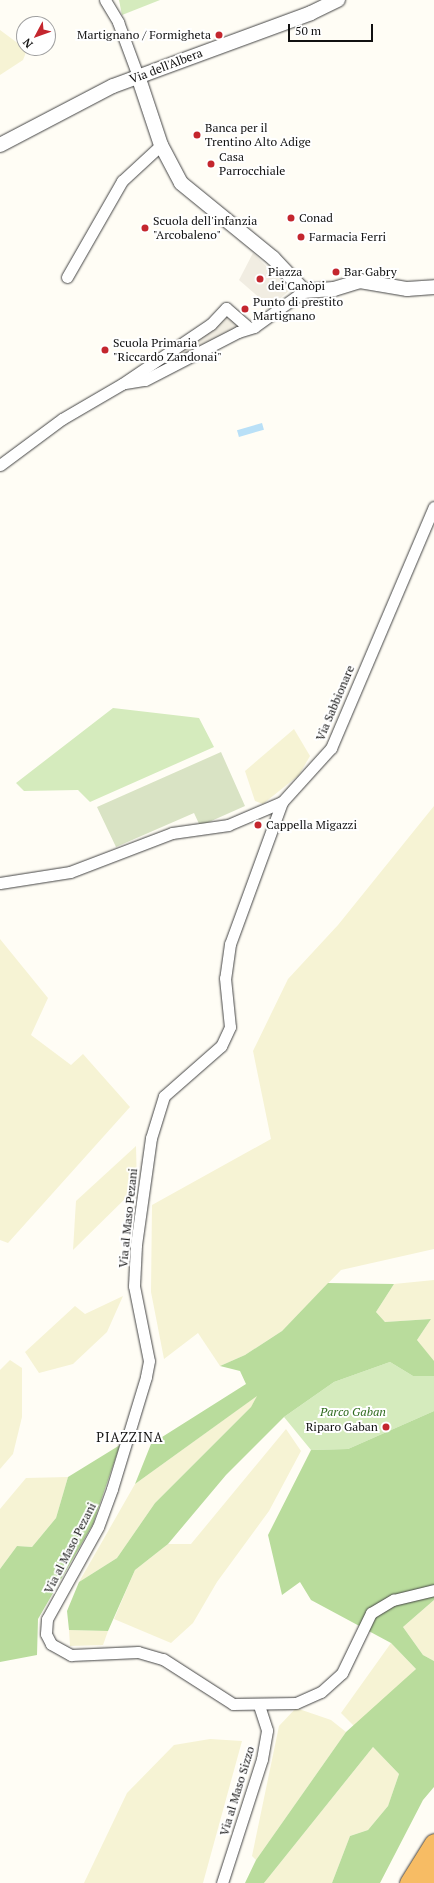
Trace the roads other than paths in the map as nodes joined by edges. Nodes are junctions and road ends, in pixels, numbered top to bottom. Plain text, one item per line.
1 (105, 0) edge
2 (338, 0) edge
3 (138, 76) junction
4 (0, 145) edge
5 (161, 145) junction
6 (67, 278) dead end
7 (434, 288) edge
8 (304, 291) junction
9 (248, 328) junction
10 (124, 383) junction
11 (0, 465) edge
12 (434, 507) edge
13 (282, 802) junction
14 (0, 883) edge
15 (434, 1590) edge
16 (259, 1705) junction
17 (434, 1843) edge
18 (434, 1868) edge
19 (222, 1883) edge
20 (409, 1883) edge
21 (426, 1883) edge

1 - 3 street
2 - 3 street, Via dell'Albera
3 - 4 street, Via dell'Albera
3 - 5 street
5 - 6 street
5 - 8 street
7 - 8 street
8 - 9 street
9 - 10 street
9 - 10 street
10 - 11 street
12 - 13 street, Via Sabbionare
13 - 14 street, Via Sabbionare
13 - 16 street, Via al Maso Pezani
15 - 16 street, Via al Maso Pezani
16 - 19 street, Via al Maso Sizzo
17 - 20 highway
18 - 21 highway

